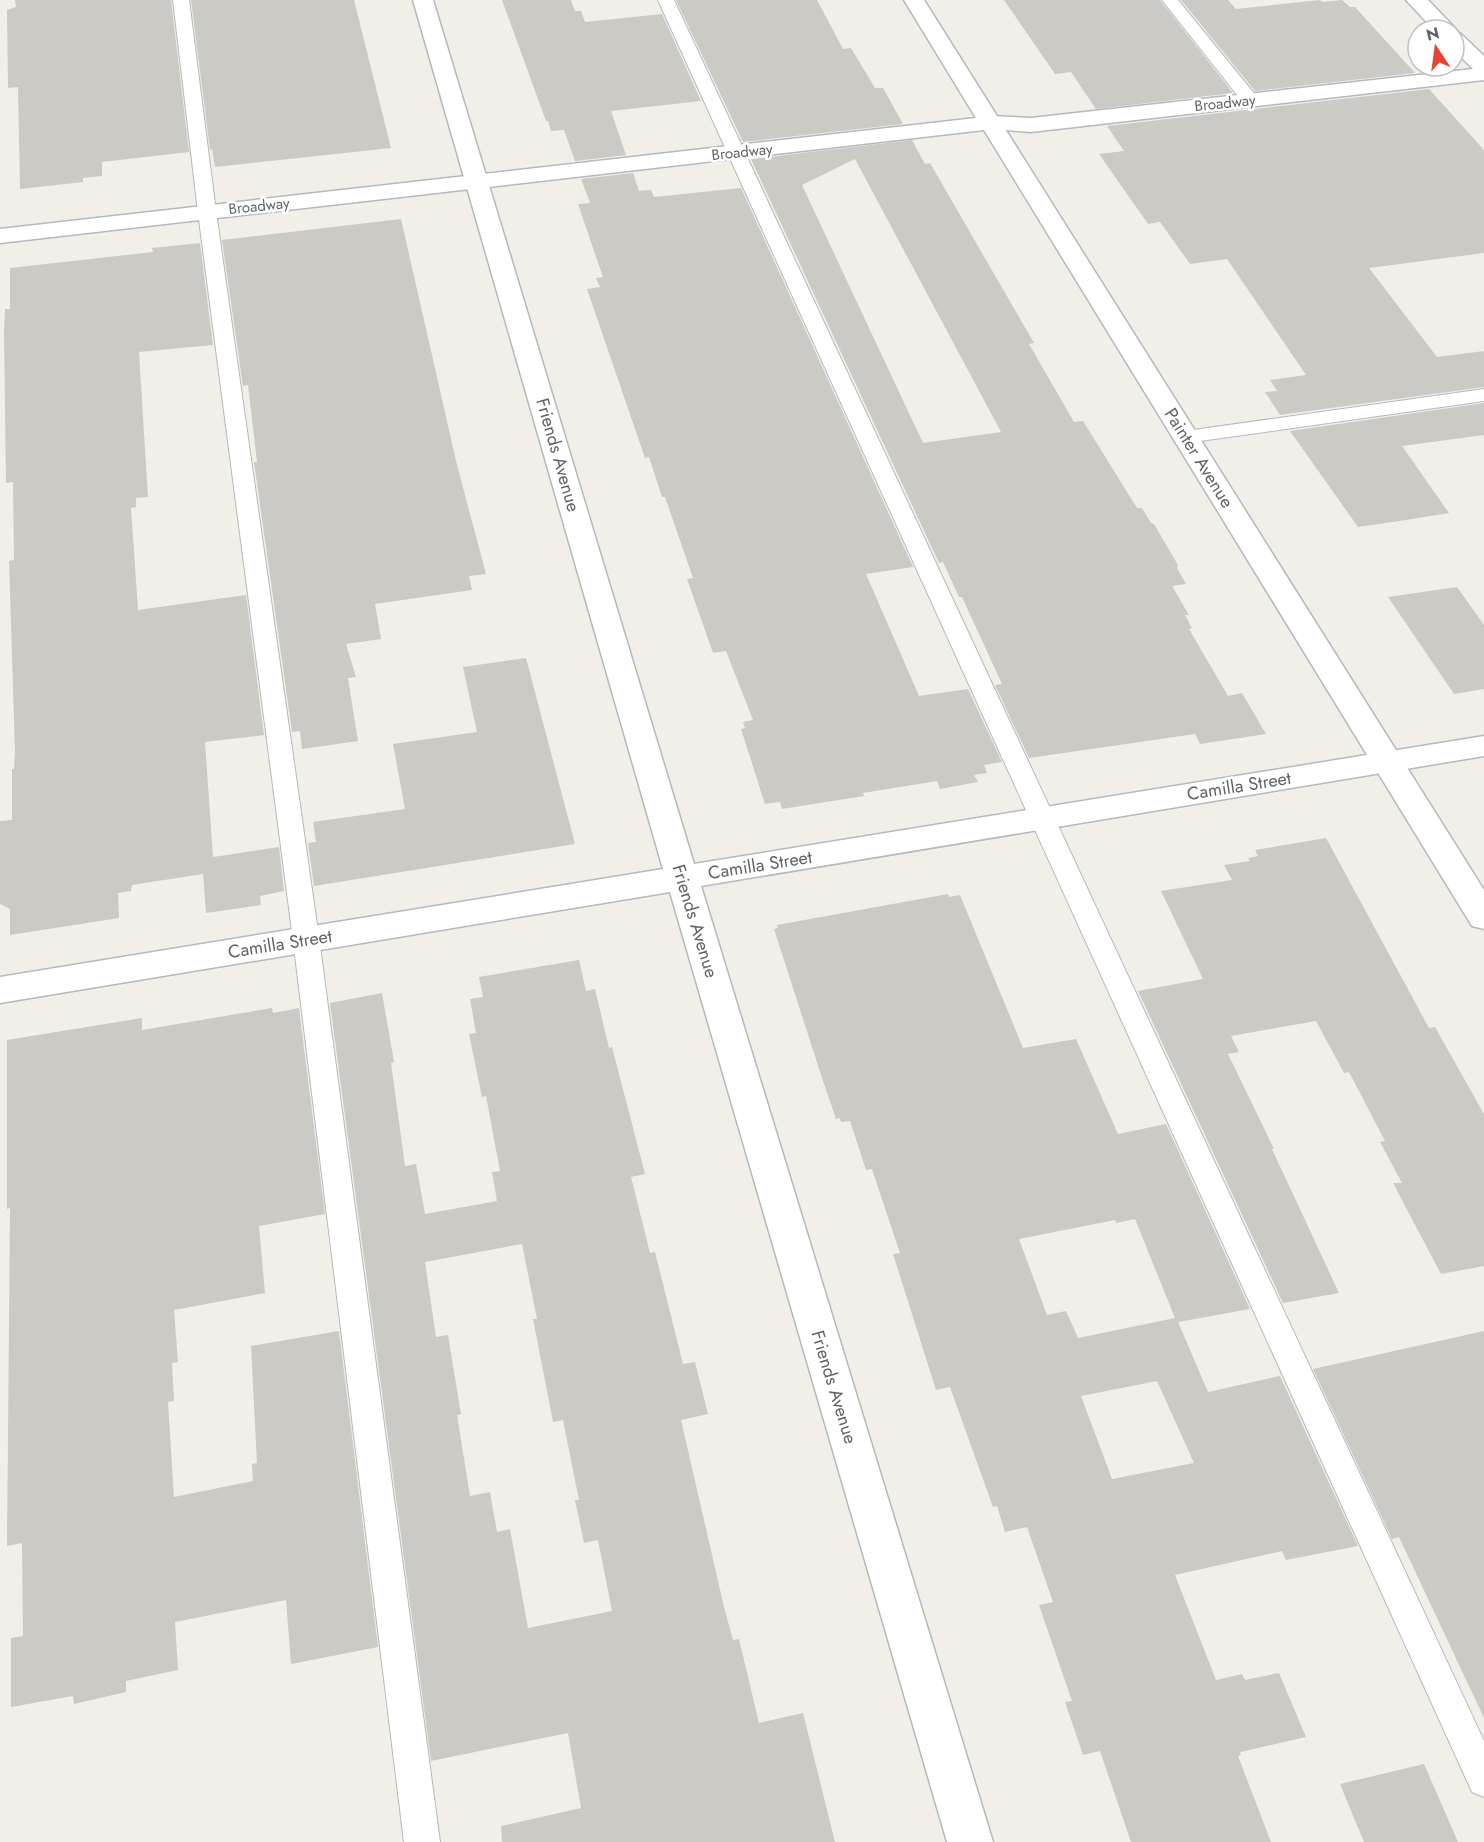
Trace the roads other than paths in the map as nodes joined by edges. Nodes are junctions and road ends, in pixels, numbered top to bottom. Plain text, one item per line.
1 (181, 0) edge
2 (423, 0) edge
3 (666, 0) edge
4 (914, 0) edge
5 (1170, 0) edge
6 (1416, 0) edge
7 (1434, 18) edge
8 (1466, 50) edge
9 (1484, 68) edge
10 (1484, 74) edge
11 (1251, 100) junction
12 (990, 123) junction
13 (735, 152) junction
14 (477, 182) junction
15 (207, 212) junction
16 (0, 236) edge
17 (1484, 395) edge
18 (1186, 437) junction
19 (1484, 746) edge
20 (1388, 762) junction
21 (1044, 818) junction
22 (682, 878) junction
23 (1484, 917) edge
24 (306, 939) junction
25 (0, 990) edge
26 (1484, 1780) edge
27 (422, 1842) edge
28 (970, 1842) edge

1 - 15 lane
2 - 14 street, Friends Avenue
3 - 13 lane
4 - 12 street, Painter Avenue
5 - 11 lane
6 - 7 street
8 - 9 street
10 - 11 street, Broadway
11 - 12 street, Broadway
12 - 13 street, Broadway
12 - 18 street, Painter Avenue
13 - 14 street, Broadway
13 - 21 lane
14 - 15 street, Broadway
14 - 22 street, Friends Avenue
15 - 16 street, Broadway
15 - 24 lane
17 - 18 lane
18 - 20 street, Painter Avenue
19 - 20 street, Camilla Street
20 - 21 street, Camilla Street
20 - 23 street, Painter Avenue
21 - 22 street, Camilla Street
21 - 26 lane
22 - 24 street, Camilla Street
22 - 28 street, Friends Avenue
24 - 25 street, Camilla Street
24 - 27 lane

